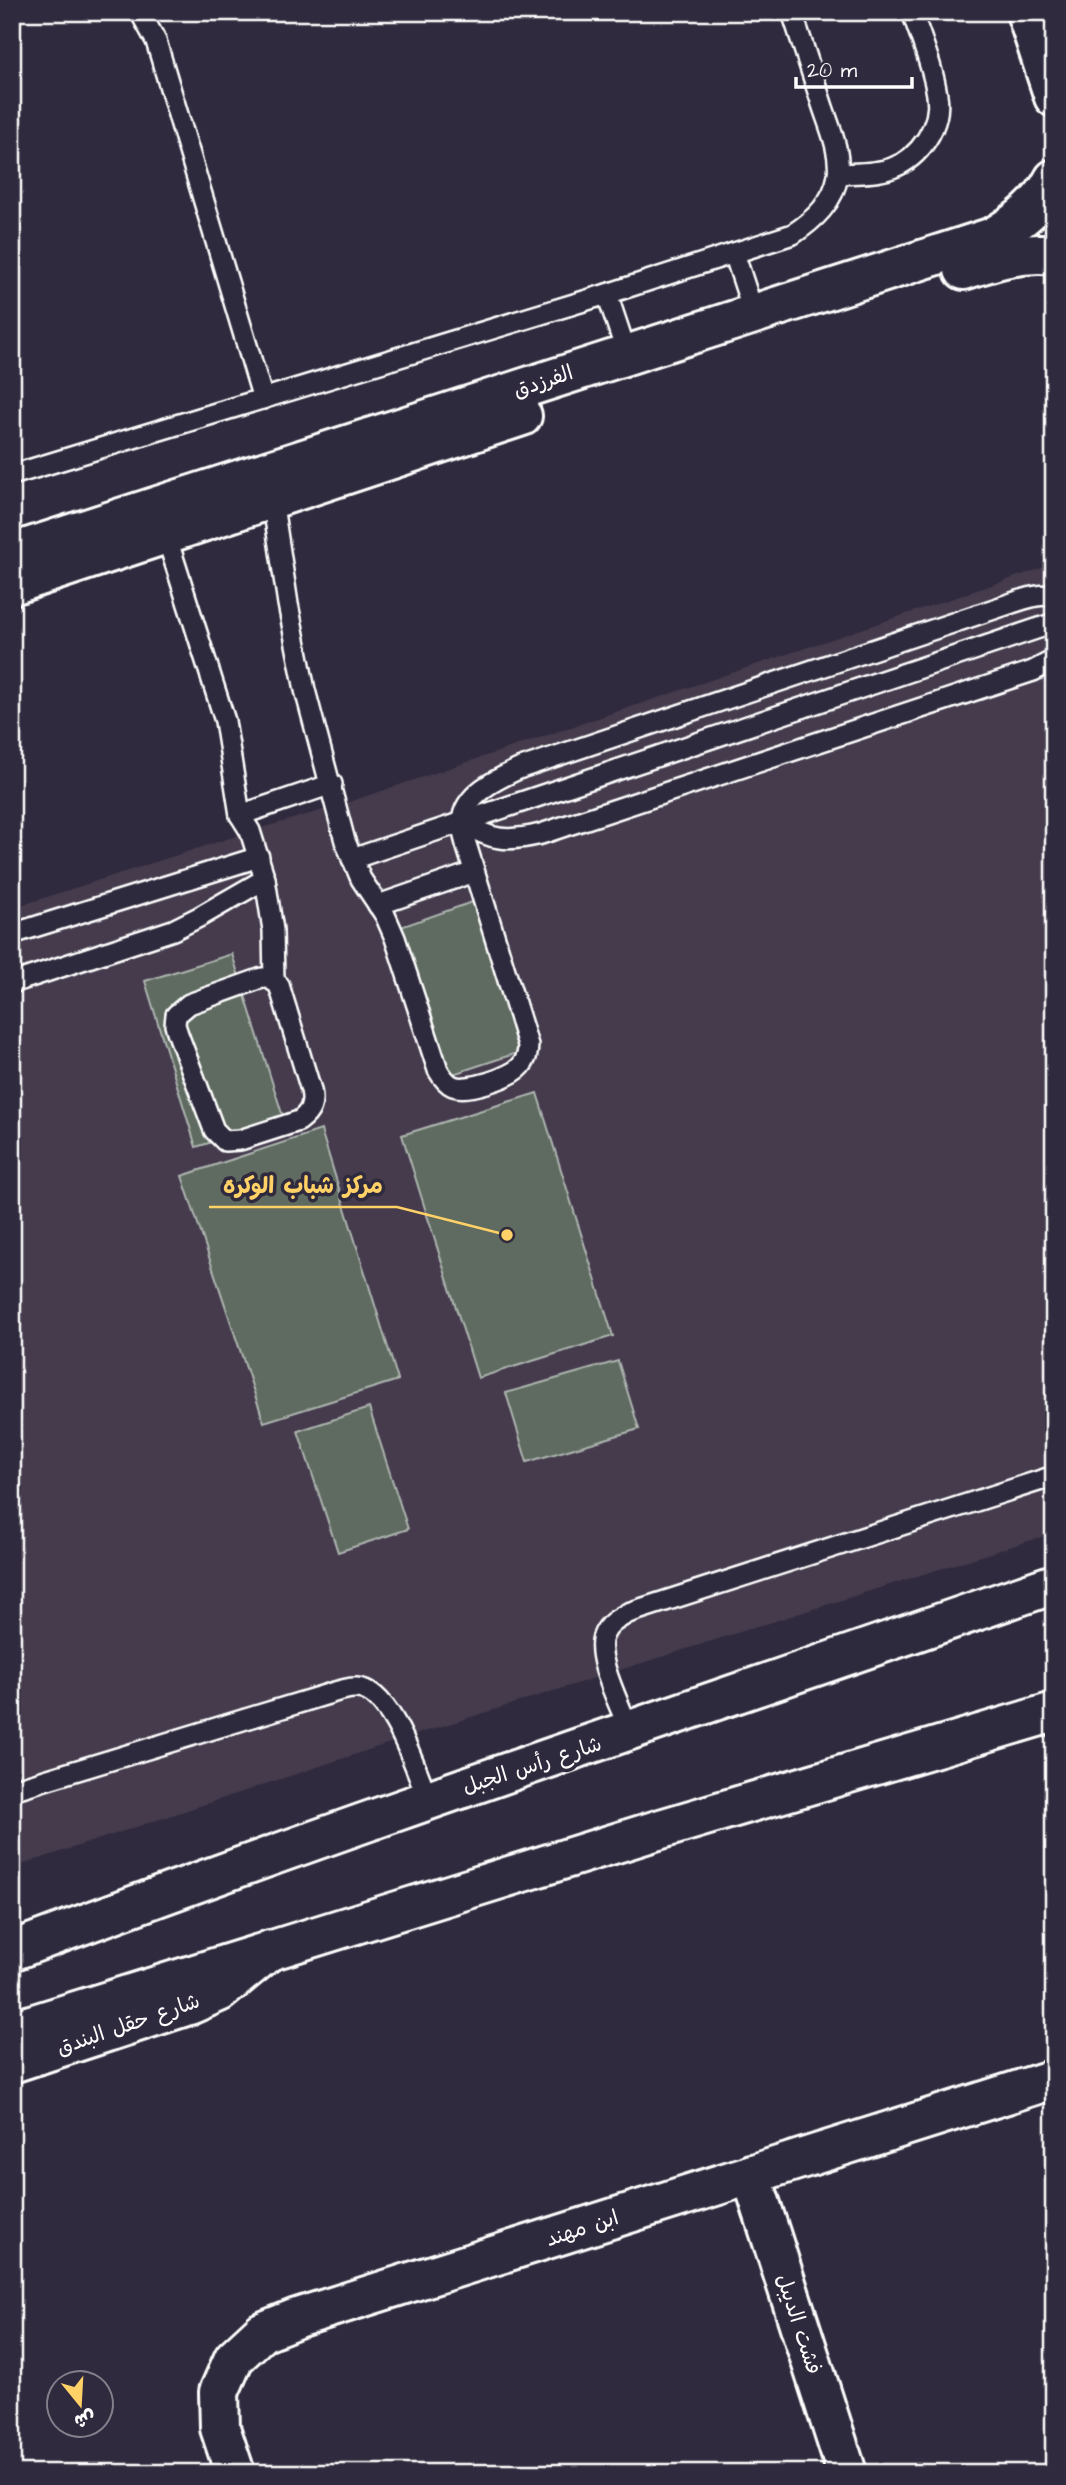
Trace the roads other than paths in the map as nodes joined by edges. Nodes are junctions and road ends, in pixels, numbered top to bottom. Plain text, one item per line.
1 (139, 12) edge
2 (792, 12) edge
3 (912, 12) edge
4 (1026, 12) edge
5 (1054, 97) edge
6 (838, 174) junction
7 (1054, 179) edge
8 (734, 253) junction
9 (1054, 255) edge
10 (607, 294) junction
11 (754, 314) junction
12 (627, 354) junction
13 (262, 399) junction
14 (12, 475) edge
15 (272, 499) junction
16 (166, 535) junction
17 (12, 553) edge
18 (12, 585) edge
19 (1054, 596) edge
20 (1054, 623) edge
21 (1054, 660) edge
22 (332, 784) junction
23 (462, 822) junction
24 (245, 823) junction
25 (259, 857) junction
26 (352, 859) junction
27 (474, 872) junction
28 (264, 879) junction
29 (379, 905) junction
30 (12, 934) edge
31 (274, 981) junction
32 (12, 983) edge
33 (1054, 1476) edge
34 (1054, 1584) edge
35 (1054, 1685) edge
36 (1054, 1712) edge
37 (630, 1732) junction
38 (983, 1734) junction
39 (12, 1790) edge
40 (428, 1799) junction
41 (271, 1948) junction
42 (12, 1951) edge
43 (12, 2031) edge
44 (12, 2063) edge
45 (1054, 2079) edge
46 (751, 2174) junction
47 (235, 2473) edge
48 (847, 2473) edge

1 - 13 lane
2 - 6 lane
3 - 6 lane
4 - 5 street
6 - 8 lane
7 - 11 street, الفرزدق
8 - 10 lane
8 - 11 lane
9 - 15 street, الفرزدق
10 - 12 lane
10 - 13 lane
11 - 12 street, الفرزدق
12 - 17 street, الفرزدق
13 - 14 lane
15 - 16 street, الفرزدق
15 - 22 lane
16 - 18 street, الفرزدق
16 - 24 lane
19 - 23 lane
20 - 23 lane
21 - 23 lane
22 - 24 lane
22 - 26 lane
23 - 26 lane
23 - 27 lane
24 - 25 lane
25 - 28 lane
25 - 30 lane
26 - 29 lane
27 - 29 lane
27 - 29 lane
28 - 31 lane
28 - 32 lane
31 - 31 lane
33 - 37 lane
34 - 37 street, شارع رأس الجبل
35 - 38 street
36 - 38 street
37 - 40 street, شارع رأس الجبل
38 - 41 street
39 - 40 lane
40 - 42 street, شارع رأس الجبل
41 - 43 street
41 - 44 street, شارع حقل البندق
45 - 46 street, ابن مهند
46 - 47 street, ابن مهند
46 - 48 street, فشت الديبل

